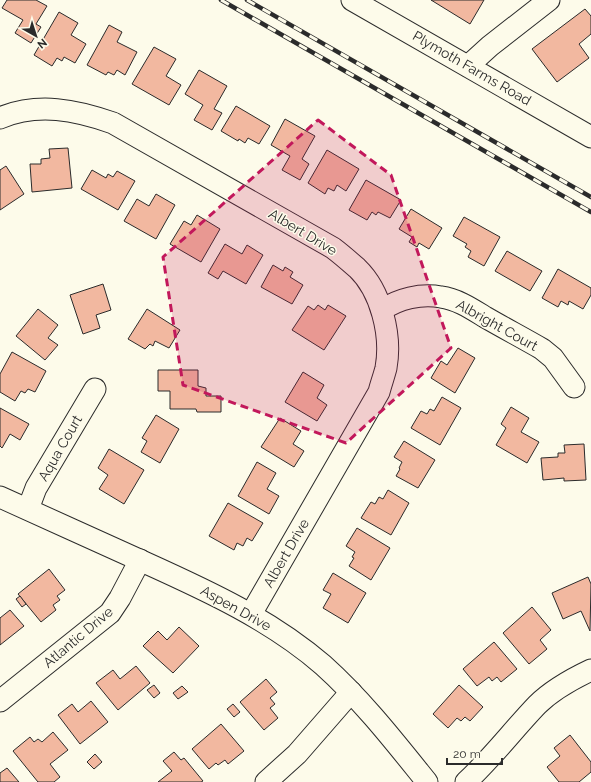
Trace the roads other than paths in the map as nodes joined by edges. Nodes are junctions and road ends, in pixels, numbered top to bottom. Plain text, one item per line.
1 (352, 0) edge
2 (549, 0) edge
3 (468, 66) junction
4 (2, 112) edge
5 (591, 137) edge
6 (382, 310) junction
7 (574, 387) dead end
8 (95, 388) dead end
9 (0, 497) edge
10 (28, 510) junction
11 (140, 560) junction
12 (251, 614) junction
13 (591, 670) edge
14 (351, 692) junction
15 (0, 702) edge
16 (266, 782) edge
17 (427, 782) edge
18 (466, 782) edge

1 - 3 street, Plymoth Farms Road
2 - 3 street
3 - 5 street, Plymoth Farms Road
4 - 6 street, Albert Drive
6 - 7 street, Albright Court
6 - 12 street, Albert Drive
8 - 10 street, Aqua Court
9 - 10 street, Aspen Drive
10 - 11 street, Aspen Drive
11 - 12 street, Aspen Drive
11 - 15 street, Atlantic Drive
12 - 14 street, Aspen Drive
13 - 18 street
14 - 16 street
14 - 17 street, Aspen Drive

